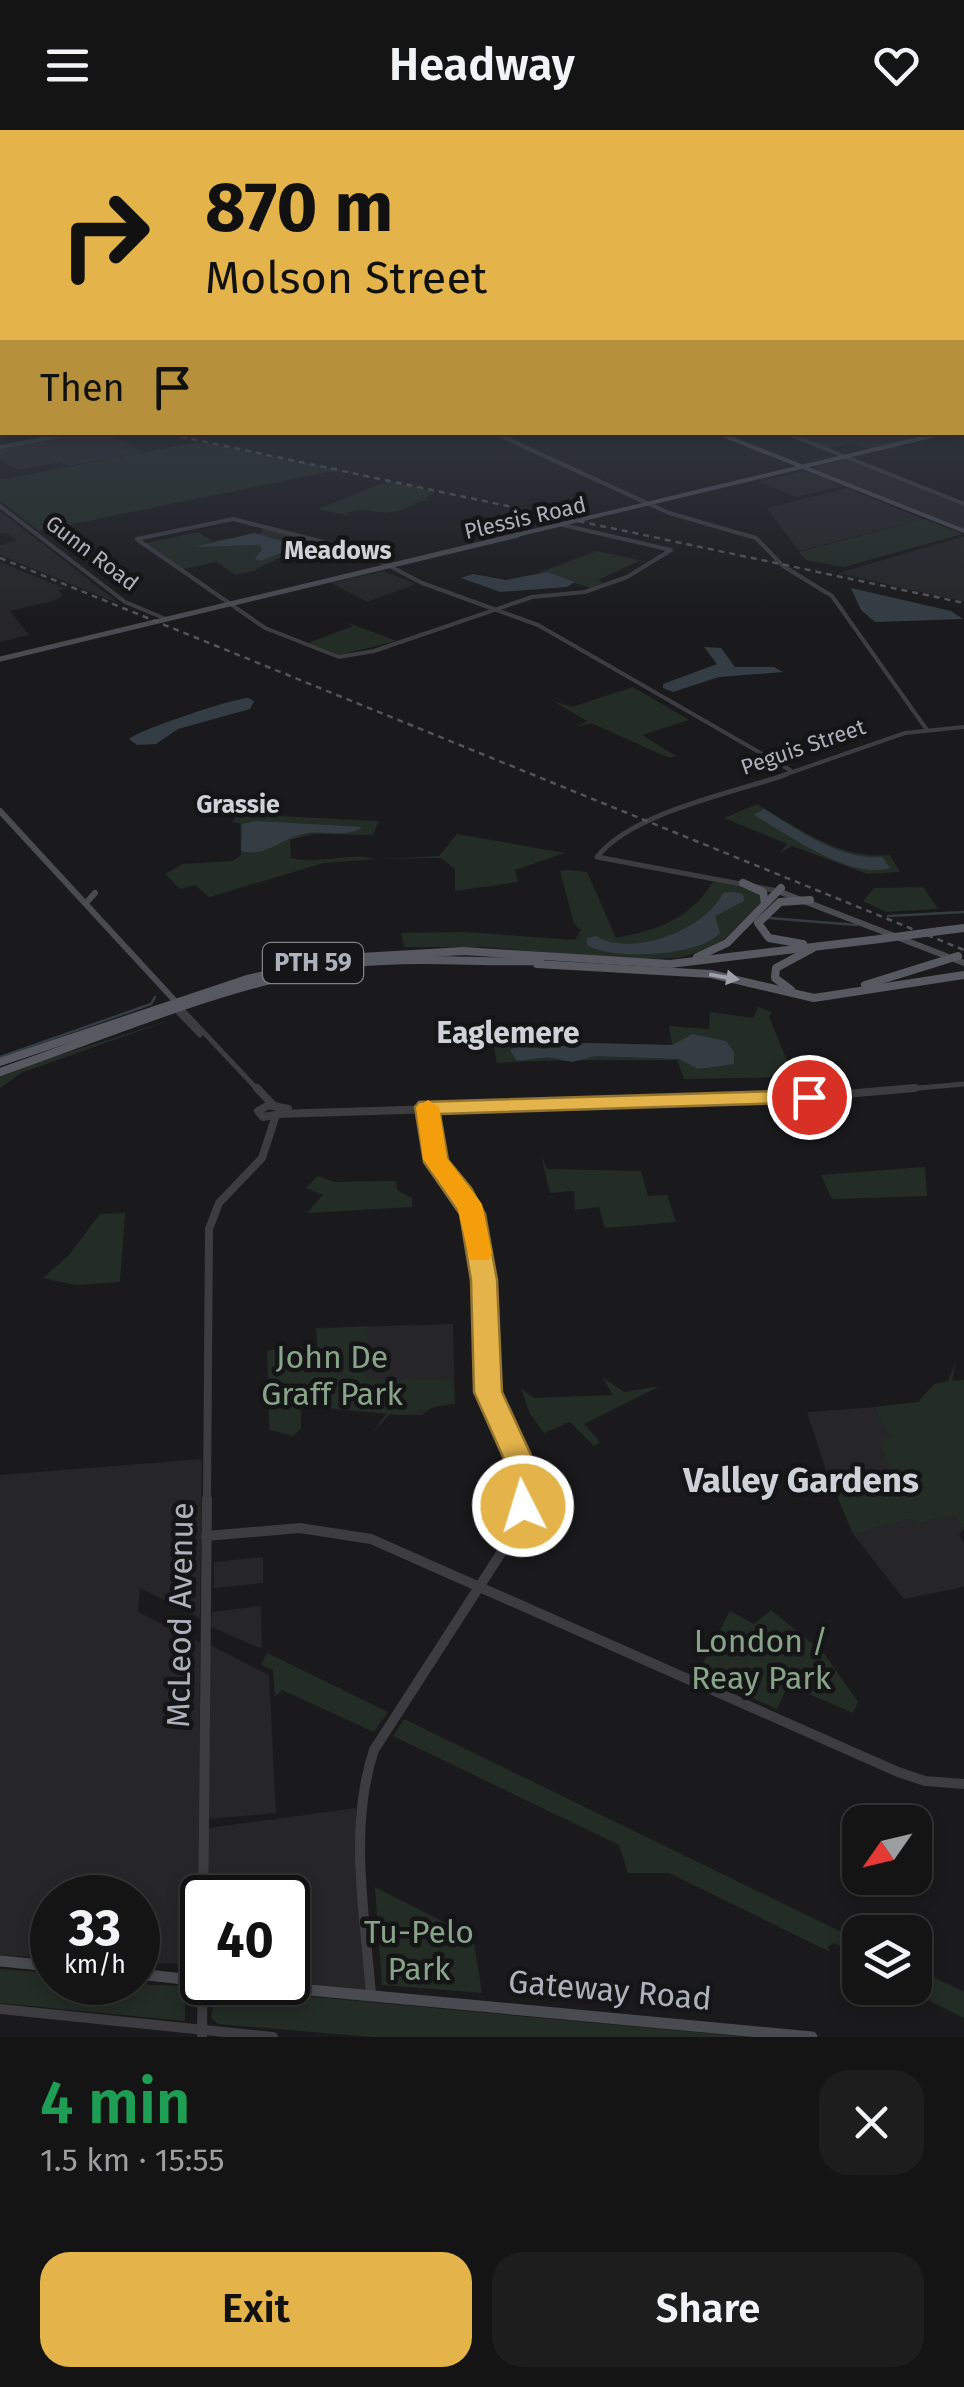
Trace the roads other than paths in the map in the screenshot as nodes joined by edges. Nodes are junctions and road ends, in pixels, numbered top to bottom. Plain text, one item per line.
1 (27, 442) edge
2 (514, 442) edge
3 (738, 442) edge
4 (807, 442) edge
5 (903, 442) edge
6 (908, 442) edge
7 (0, 447) edge
8 (845, 458) junction
9 (806, 469) junction
10 (964, 504) edge
11 (0, 506) edge
12 (654, 506) junction
13 (564, 526) junction
14 (964, 532) edge
15 (394, 568) junction
16 (232, 604) junction
17 (494, 610) junction
18 (164, 618) junction
19 (0, 659) edge
20 (918, 719) junction
21 (946, 726) junction
22 (964, 726) edge
23 (925, 729) junction
24 (911, 730) junction
25 (789, 772) junction
26 (0, 811) edge
27 (688, 874) junction
28 (743, 884) junction
29 (783, 891) junction
30 (95, 893) dead end
31 (810, 900) junction
32 (768, 906) junction
33 (88, 907) junction
34 (964, 928) edge
35 (880, 939) junction
36 (780, 942) junction
37 (814, 947) junction
38 (799, 950) junction
39 (574, 959) junction
40 (959, 959) edge
41 (512, 961) junction
42 (625, 964) junction
43 (964, 976) edge
44 (931, 978) junction
45 (202, 999) junction
46 (175, 1005) junction
47 (150, 1016) junction
48 (0, 1062) edge
49 (0, 1072) edge
50 (964, 1083) edge
51 (259, 1094) junction
52 (427, 1107) junction
53 (275, 1110) junction
54 (262, 1112) junction
55 (271, 1130) junction
56 (206, 1536) junction
57 (480, 1584) junction
58 (964, 1784) edge
59 (203, 1875) edge
60 (0, 1961) edge
61 (30, 1964) edge
62 (310, 1990) edge
63 (371, 1996) junction
64 (202, 2005) edge
65 (0, 2009) edge
66 (202, 2033) edge
67 (273, 2037) edge
68 (812, 2037) edge

1 - 7 street
2 - 12 street
3 - 9 main road
4 - 8 street
5 - 8 main road, Plessis Road
6 - 8 main road, Plessis Road
8 - 9 main road, Plessis Road
8 - 9 main road, Plessis Road
8 - 10 street
9 - 12 main road, Plessis Road
9 - 12 main road, Plessis Road
9 - 14 main road
11 - 18 street, Gunn Road
12 - 13 main road, Plessis Road
12 - 13 main road, Plessis Road
12 - 20 street
13 - 15 main road, Plessis Road
13 - 15 main road, Plessis Road
13 - 17 street
15 - 16 main road, Plessis Road
15 - 16 main road, Plessis Road
15 - 16 street
15 - 17 street
16 - 17 street
16 - 18 main road, Plessis Road
16 - 18 main road, Plessis Road
17 - 25 street
18 - 19 main road, Plessis Road
20 - 21 street
20 - 23 street
20 - 24 street
21 - 22 street, Peguis Street
21 - 23 street, Peguis Street
22 - 23 street, Peguis Street
23 - 24 street, Peguis Street
23 - 25 street, Peguis Street
24 - 25 street, Peguis Street
25 - 27 street, Peguis Street
26 - 33 main road
27 - 28 street
27 - 29 street
28 - 29 street
28 - 32 main road
29 - 31 main road
29 - 32 main road
29 - 40 main road
30 - 33 main road
31 - 32 main road
31 - 40 main road
32 - 36 main road
32 - 42 main road
33 - 46 main road
34 - 35 main road, PTH 59, bridge
35 - 36 main road
35 - 37 main road, PTH 59
36 - 38 main road
37 - 38 main road, PTH 59
37 - 40 main road
38 - 42 main road, PTH 59
39 - 41 main road, PTH 59
39 - 42 main road, PTH 59
39 - 45 main road, PTH 59
40 - 44 main road
41 -> 44 main road
41 - 45 main road, PTH 59
43 - 44 main road
45 - 46 main road, PTH 59
45 - 46 main road
46 - 47 main road
46 - 47 main road, PTH 59
46 - 51 street
47 - 48 main road, PTH 59
47 - 49 main road, PTH 59
50 - 52 street
51 - 53 street
51 - 54 street
52 - 53 street
52 - 57 street
53 - 54 street
53 - 55 street
54 - 55 street
55 - 56 street, McLeod Avenue
56 - 57 street
56 - 59 street, McLeod Avenue
57 - 58 street
57 - 63 street
60 - 61 main road
62 - 63 main road, Gateway Road
63 - 68 main road, Gateway Road
64 - 66 street, McLeod Avenue
65 - 66 street
66 - 67 street

